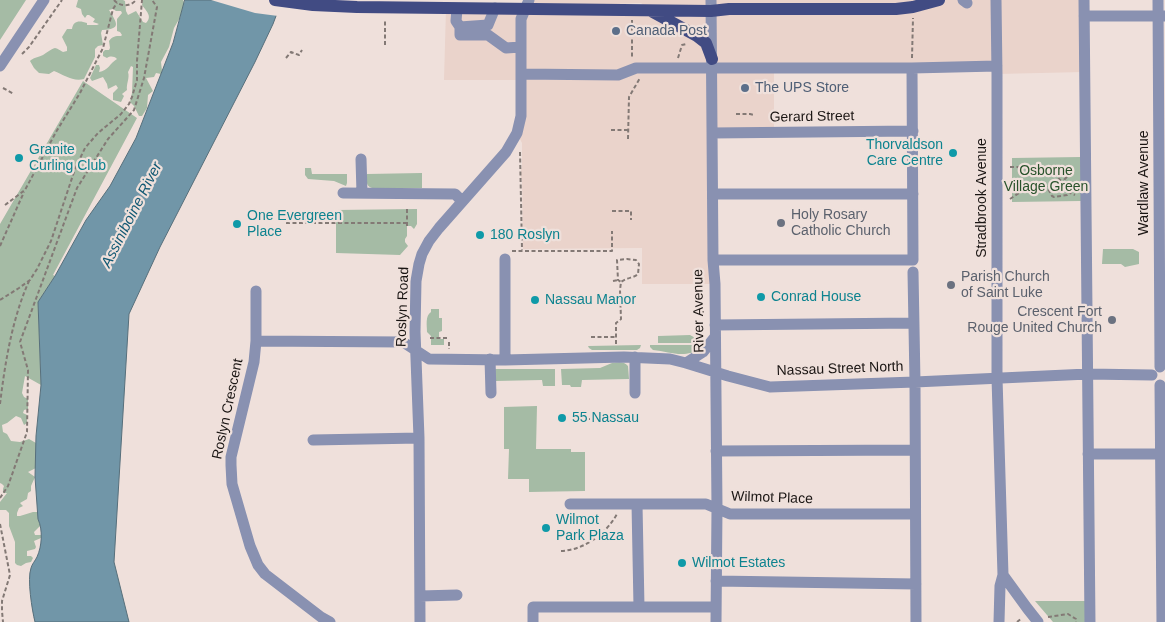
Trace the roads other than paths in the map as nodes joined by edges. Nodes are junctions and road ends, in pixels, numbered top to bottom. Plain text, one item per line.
1 (44, 0) edge
2 (276, 0) edge
3 (939, 0) edge
4 (996, 0) edge
5 (1084, 0) edge
6 (1158, 0) edge
7 (527, 4) edge
8 (711, 5) edge
9 (495, 8) junction
10 (457, 9) junction
11 (649, 10) junction
12 (1084, 16) junction
13 (1162, 16) edge
14 (488, 30) junction
15 (521, 47) junction
16 (712, 64) junction
17 (0, 66) edge
18 (997, 66) junction
19 (912, 68) junction
20 (521, 74) junction
21 (913, 131) junction
22 (712, 133) junction
23 (360, 159) dead end
24 (343, 193) dead end
25 (362, 193) junction
26 (713, 194) junction
27 (914, 194) junction
28 (462, 201) junction
29 (505, 259) road end
30 (713, 260) junction
31 (913, 272) dead end
32 (256, 291) dead end
33 (1162, 296) edge
34 (914, 323) junction
35 (715, 325) junction
36 (715, 337) junction
37 (256, 341) junction
38 (416, 350) junction
39 (635, 357) junction
40 (490, 359) junction
41 (505, 360) junction
42 (686, 363) junction
43 (1163, 367) edge
44 (715, 372) junction
45 (1088, 374) junction
46 (1152, 375) junction
47 (997, 378) junction
48 (915, 382) junction
49 (1163, 384) edge
50 (491, 393) dead end
51 (635, 393) dead end
52 (419, 438) junction
53 (313, 440) dead end
54 (915, 450) junction
55 (716, 451) junction
56 (1088, 454) junction
57 (1163, 454) edge
58 (570, 504) dead end
59 (638, 504) junction
60 (717, 508) junction
61 (915, 514) junction
62 (1003, 575) junction
63 (716, 581) junction
64 (916, 584) junction
65 (457, 595) dead end
66 (420, 596) junction
67 (639, 607) junction
68 (716, 608) junction
69 (323, 620) edge
70 (1043, 620) edge
71 (420, 622) edge
72 (533, 622) edge
73 (716, 622) edge
74 (916, 622) edge
75 (1000, 622) edge
76 (1090, 622) edge
77 (1162, 622) edge

1 - 17 street
2 - 10 main road
3 - 8 main road
4 - 18 street, Stradbrook Avenue
5 - 12 street
6 - 13 street, Wardlaw Avenue
7 - 9 main road
7 - 11 main road
7 - 15 street, Roslyn Road
8 - 11 main road
8 - 16 street, River Avenue
9 - 10 main road
9 - 14 street
10 - 14 street
11 - 16 main road
12 - 13 street
12 - 45 street
13 - 33 street, Wardlaw Avenue
14 - 15 street
15 - 20 street, Roslyn Road
16 - 19 street
16 - 20 street
16 - 22 street, River Avenue
18 - 19 street
18 - 47 street, Stradbrook Avenue
19 - 21 street
20 - 28 street, Roslyn Road
21 - 22 street, Gerard Street
21 - 27 street
22 - 26 street, River Avenue
23 - 25 street
24 - 25 street
25 - 28 street
26 - 27 street
26 - 30 street, River Avenue
27 - 30 street
28 - 38 street, Roslyn Road
29 - 41 street
30 - 35 street, River Avenue
31 - 34 street
32 - 37 street, Roslyn Crescent
33 - 43 street, Wardlaw Avenue
34 - 35 street
34 - 48 street
35 - 36 street, River Avenue
36 - 42 street
36 - 44 street, River Avenue
37 - 38 street
37 - 69 street, Roslyn Crescent
38 - 40 street, Nassau Street North
38 - 52 street, Roslyn Road
39 - 41 street, Nassau Street North
39 - 42 street, Nassau Street North
39 - 51 street
40 - 41 street, Nassau Street North
40 - 50 street
42 - 44 street, Nassau Street North
43 - 46 street
44 - 48 street, Nassau Street North
44 - 55 street, River Avenue
45 - 46 street, Nassau Street North
45 - 47 street, Nassau Street North
45 - 56 street
46 - 49 street
47 - 48 street, Nassau Street North
47 - 62 street, Stradbrook Avenue
48 - 54 street
49 - 57 street
52 - 53 street
52 - 66 street, Roslyn Road
54 - 55 street
54 - 61 street
55 - 60 street, River Avenue
56 - 57 street
56 - 76 street
57 - 77 street
58 - 59 street, Wilmot Place
59 - 60 street, Wilmot Place
59 - 67 street
60 - 61 street, Wilmot Place
60 - 63 street, River Avenue
61 - 64 street
62 - 70 street
62 - 75 street, Stradbrook Avenue
63 - 64 street
63 - 68 street, River Avenue
64 - 74 street
65 - 66 street
66 - 71 street, Roslyn Road
67 - 68 street
67 - 72 street
68 - 73 street, River Avenue

